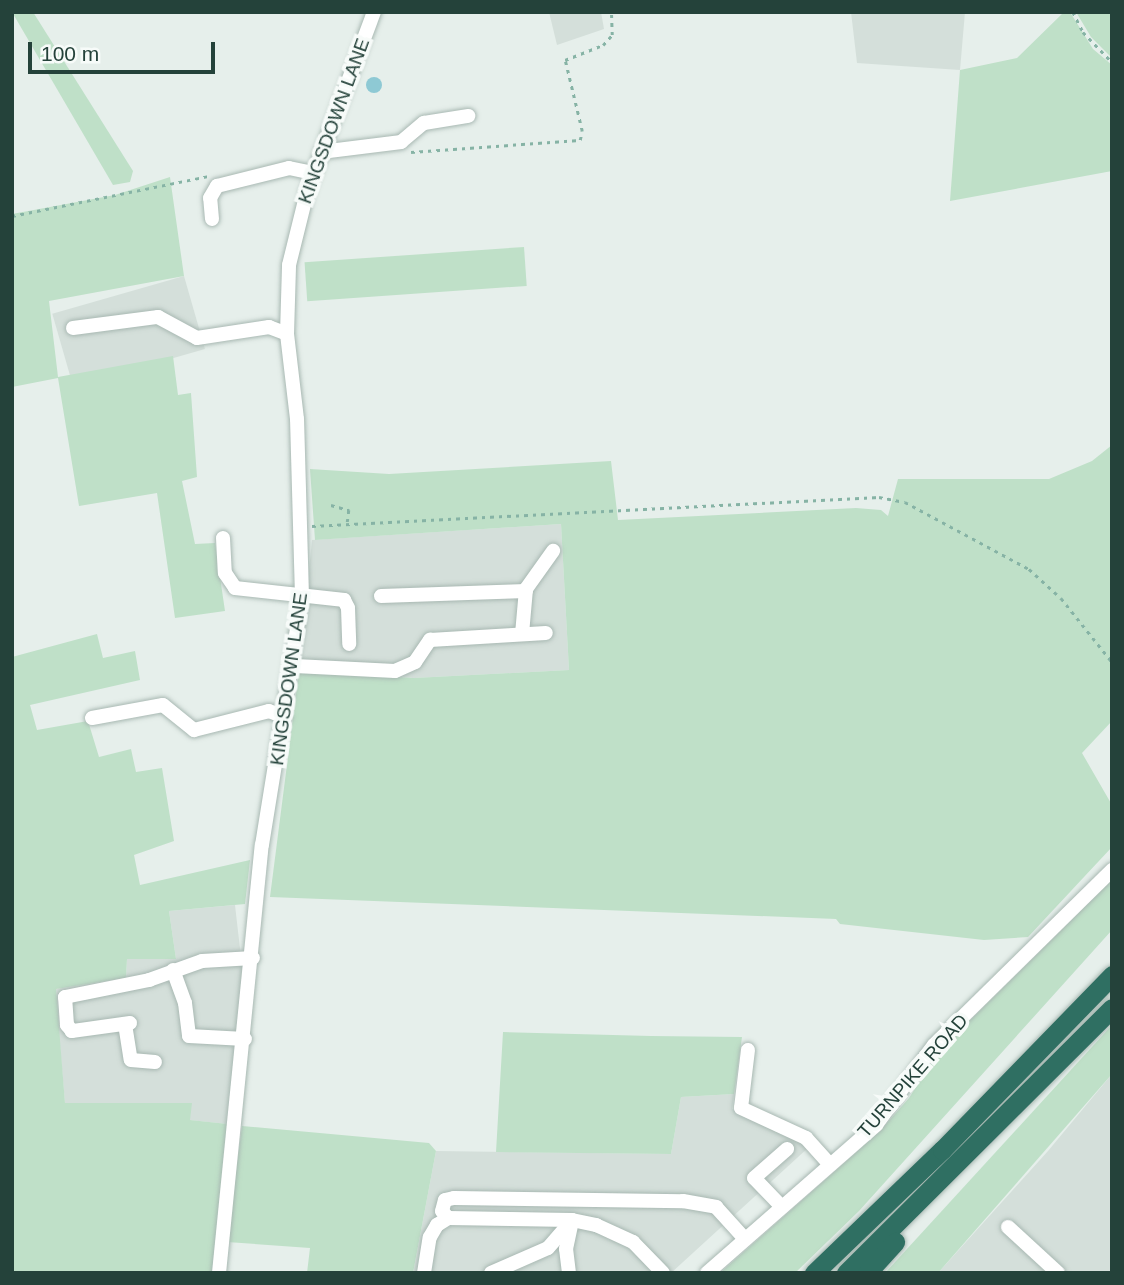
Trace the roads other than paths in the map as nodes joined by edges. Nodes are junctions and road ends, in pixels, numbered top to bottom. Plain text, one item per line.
1 (374, 12) edge
2 (468, 116) dead end
3 (321, 152) junction
4 (313, 173) junction
5 (212, 219) dead end
6 (73, 328) dead end
7 (287, 334) junction
8 (223, 538) dead end
9 (553, 551) dead end
10 (526, 591) junction
11 (381, 596) dead end
12 (302, 597) junction
13 (546, 633) dead end
14 (522, 634) junction
15 (349, 644) dead end
16 (295, 666) junction
17 (285, 716) junction
18 (92, 718) dead end
19 (1112, 870) edge
20 (253, 958) junction
21 (173, 970) junction
22 (1112, 975) edge
23 (1112, 1008) edge
24 (245, 1039) junction
25 (748, 1050) dead end
26 (155, 1062) dead end
27 (987, 1136) junction
28 (787, 1149) dead end
29 (830, 1165) junction
30 (782, 1207) junction
31 (448, 1218) junction
32 (572, 1220) junction
33 (1008, 1227) dead end
34 (745, 1239) junction
35 (659, 1271) edge
36 (219, 1273) edge
37 (424, 1273) edge
38 (491, 1273) edge
39 (569, 1273) edge
40 (707, 1273) edge
41 (814, 1273) edge
42 (846, 1273) edge
43 (867, 1273) edge
44 (1058, 1273) edge

1 - 3 street, KINGSDOWN LANE
2 - 3 street
3 - 4 street, KINGSDOWN LANE
4 - 5 street
4 - 7 street, KINGSDOWN LANE
6 - 7 street
7 - 12 street, KINGSDOWN LANE
8 - 12 street
9 - 10 street
10 - 11 street
10 - 14 street
12 - 15 street
12 - 16 street, KINGSDOWN LANE
13 - 14 street
14 - 16 street
16 - 17 street, KINGSDOWN LANE
17 - 18 street
17 - 20 street, KINGSDOWN LANE
19 - 29 street, TURNPIKE ROAD
20 - 21 street
20 - 24 street, KINGSDOWN LANE
21 - 24 street
21 - 26 street
22 - 41 highway
23 - 27 highway
24 - 36 street, KINGSDOWN LANE
25 - 29 street
27 - 42 highway
27 - 43 highway
28 - 30 street
29 - 30 street, TURNPIKE ROAD
30 - 34 street, TURNPIKE ROAD
31 - 32 street
31 - 34 street
31 - 37 street
32 - 35 street
32 - 38 street
32 - 39 street
33 - 44 street
34 - 40 street, TURNPIKE ROAD

